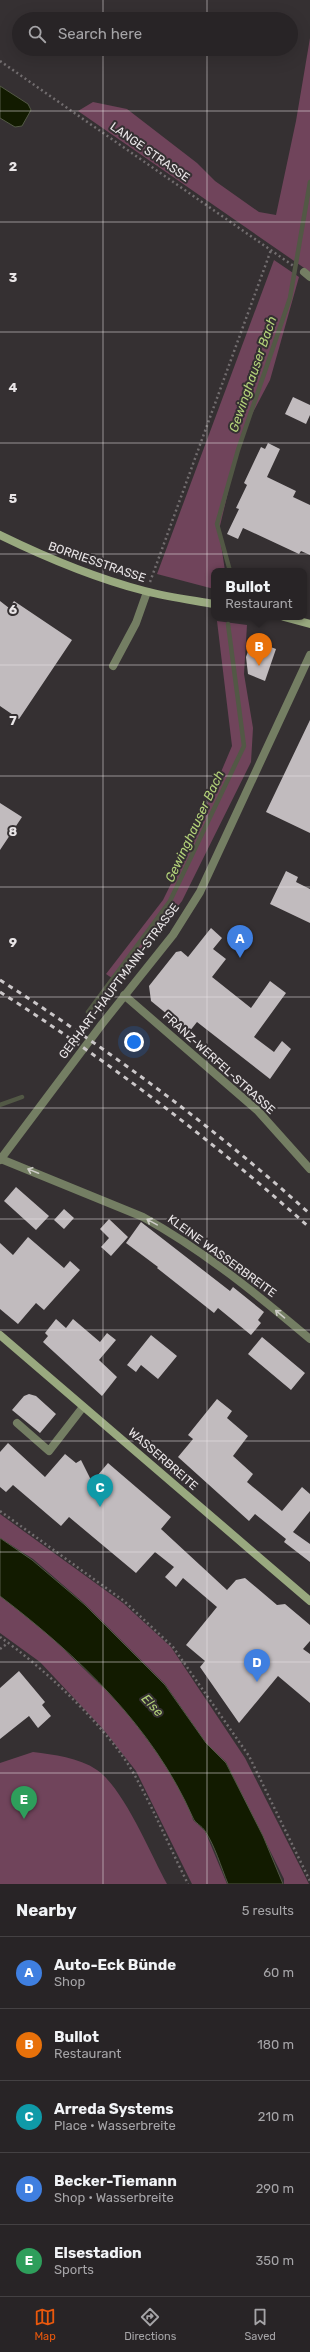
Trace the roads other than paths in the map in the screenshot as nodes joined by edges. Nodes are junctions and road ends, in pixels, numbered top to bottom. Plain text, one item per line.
1 (0, 536) edge
2 (146, 592) junction
3 (211, 603) edge
4 (295, 620) edge
5 (310, 624) edge
6 (310, 654) edge
7 (113, 666) dead end
8 (124, 995) junction
9 (1, 1159) edge
10 (310, 1169) edge
11 (0, 1335) edge
12 (310, 1339) edge
13 (83, 1407) junction
14 (16, 1423) dead end
15 (310, 1601) edge

1 - 2 main road, BORRIESSTRASSE
2 - 3 main road, BORRIESSTRASSE
2 - 7 street
4 - 5 main road
6 - 8 street, GERHART-HAUPTMANN-STRASSE
8 - 9 street, GERHART-HAUPTMANN-STRASSE
8 - 10 street, FRANZ-WERFEL-STRASSE
12 -> 9 street, KLEINE WASSERBREITE
11 - 13 main road, WASSERBREITE
13 - 14 street
13 - 15 main road, WASSERBREITE

